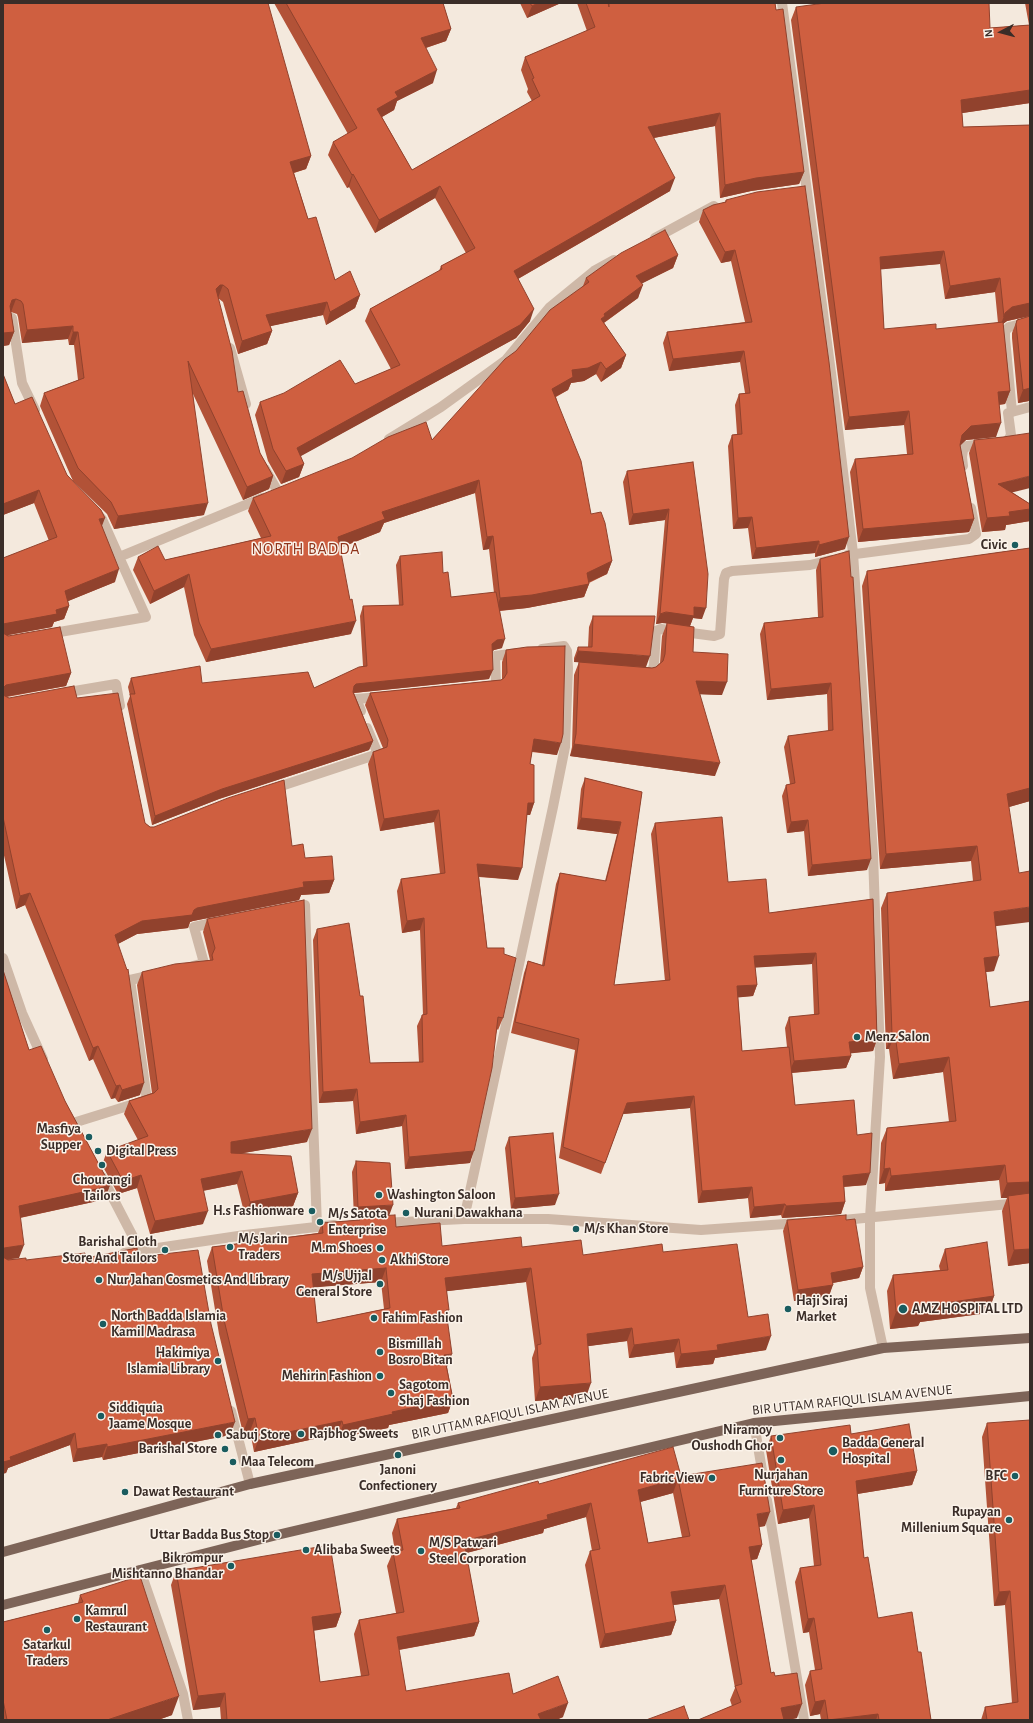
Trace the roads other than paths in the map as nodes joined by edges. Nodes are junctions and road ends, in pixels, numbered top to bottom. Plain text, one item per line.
1 (782, 3) edge
2 (722, 204) edge
3 (648, 242) edge
4 (621, 256) edge
5 (12, 318) edge
6 (1030, 322) edge
7 (228, 342) edge
8 (1030, 407) edge
9 (247, 410) edge
10 (1012, 412) junction
11 (38, 418) edge
12 (377, 446) edge
13 (260, 456) edge
14 (964, 472) edge
15 (969, 496) edge
16 (85, 502) edge
17 (853, 553) junction
18 (119, 557) junction
19 (41, 636) edge
20 (632, 673) edge
21 (475, 688) edge
22 (56, 695) edge
23 (394, 696) edge
24 (122, 714) edge
25 (259, 793) edge
26 (284, 909) edge
27 (228, 920) edge
28 (3, 958) edge
29 (182, 968) edge
30 (160, 973) edge
31 (48, 1068) edge
32 (73, 1123) edge
33 (98, 1170) edge
34 (1030, 1202) edge
35 (870, 1218) junction
36 (464, 1219) junction
37 (824, 1221) edge
38 (808, 1222) edge
39 (371, 1223) edge
40 (348, 1224) edge
41 (317, 1226) junction
42 (141, 1252) junction
43 (110, 1255) edge
44 (1030, 1338) edge
45 (883, 1348) junction
46 (1030, 1396) edge
47 (229, 1401) edge
48 (754, 1423) junction
49 (250, 1484) junction
50 (3, 1552) edge
51 (140, 1570) junction
52 (3, 1605) edge
53 (188, 1720) edge
54 (804, 1720) edge

1 - 17 street
2 - 3 street
4 - 12 street
5 - 11 street
6 - 10 street
7 - 9 street
8 - 10 street
10 - 14 street
13 - 18 street
15 - 17 street
16 - 18 street
17 - 20 street
17 - 35 street
18 - 19 street
21 - 36 street
22 - 24 street
23 - 25 street
26 - 41 street
27 - 29 street
28 - 31 street
30 - 32 street
33 - 42 street
34 - 35 street
35 - 37 street
35 - 45 street
36 - 38 street
36 - 39 street
40 - 41 street
41 - 42 street
42 - 43 street
44 - 45 main road, BIR UTTAM RAFIQUL ISLAM AVENUE
45 - 49 main road, BIR UTTAM RAFIQUL ISLAM AVENUE
46 - 48 main road, BIR UTTAM RAFIQUL ISLAM AVENUE
47 - 49 street
48 - 51 main road, BIR UTTAM RAFIQUL ISLAM AVENUE
48 - 54 street
49 - 50 main road, BIR UTTAM RAFIQUL ISLAM AVENUE
51 - 52 main road, BIR UTTAM RAFIQUL ISLAM AVENUE
51 - 53 street

